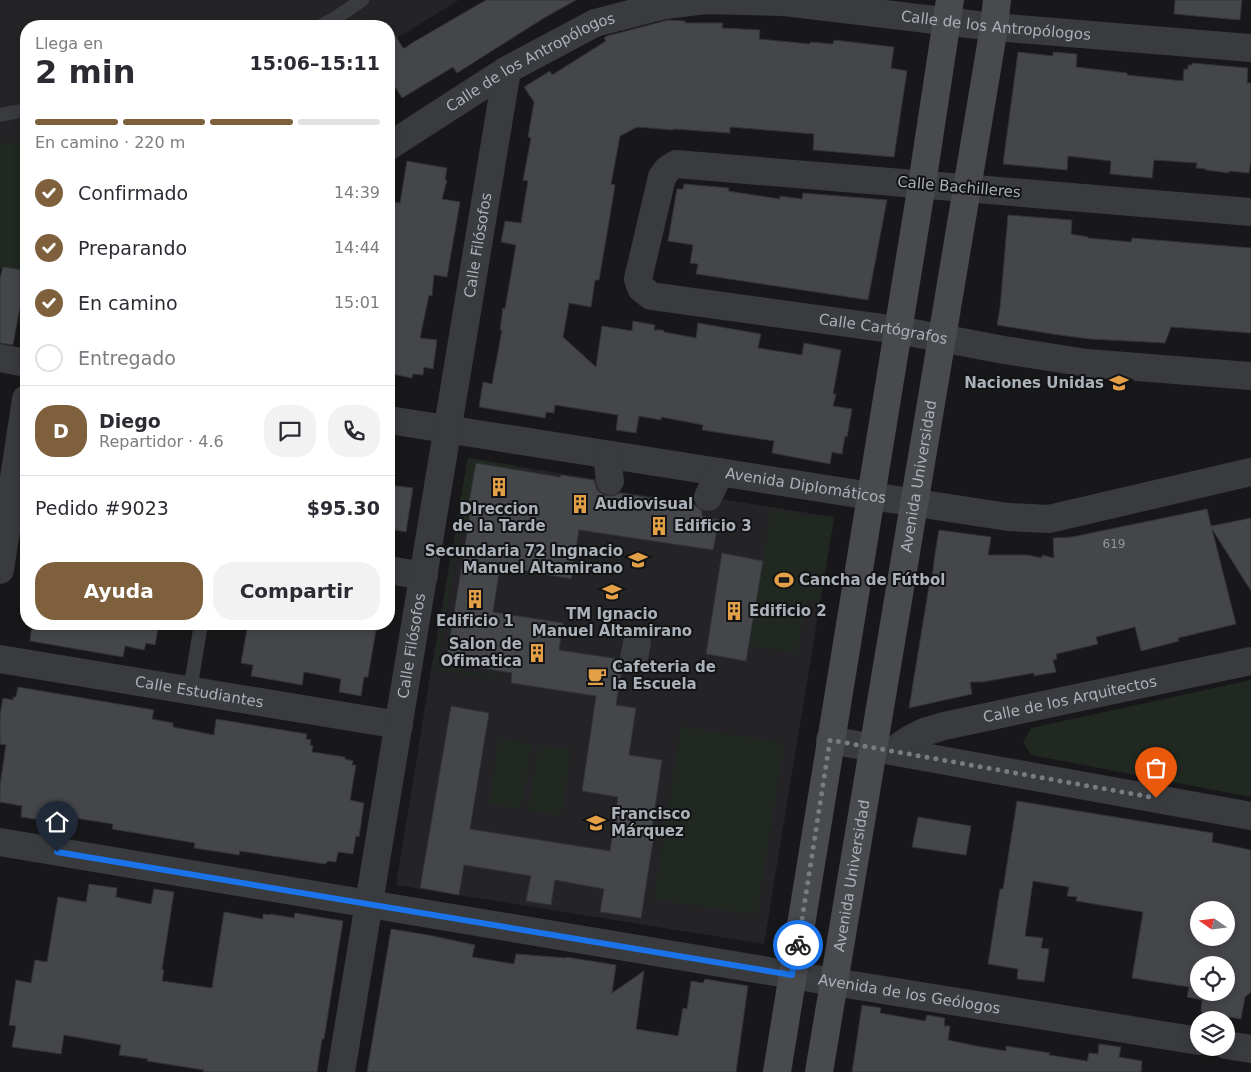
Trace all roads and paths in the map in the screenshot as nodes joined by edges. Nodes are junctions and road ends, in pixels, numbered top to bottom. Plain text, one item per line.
1 (362, 0) edge
2 (997, 0) edge
3 (949, 10) edge
4 (332, 20) edge
5 (994, 27) junction
6 (1251, 48) edge
7 (507, 70) junction
8 (20, 111) edge
9 (0, 115) edge
10 (395, 142) edge
11 (668, 169) joint
12 (922, 184) junction
13 (967, 188) junction
14 (1251, 212) edge
15 (898, 330) junction
16 (942, 338) junction
17 (0, 358) edge
18 (20, 361) edge
19 (1251, 376) edge
20 (395, 421) edge
21 (448, 430) junction
22 (20, 445) edge
23 (720, 472) junction
24 (1251, 472) edge
25 (871, 496) junction
26 (708, 497) dead end
27 (914, 503) junction
28 (12, 506) edge
29 (0, 570) edge
30 (395, 571) edge
31 (424, 576) junction
32 (200, 630) edge
33 (0, 659) edge
34 (1251, 660) edge
35 (190, 690) junction
36 (399, 725) junction
37 (830, 740) junction
38 (883, 749) junction
39 (1251, 816) edge
40 (0, 842) edge
41 (369, 904) junction
42 (792, 975) junction
43 (834, 982) junction
44 (1190, 1040) edge
45 (1235, 1046) edge
46 (1251, 1049) edge
47 (341, 1072) edge
48 (777, 1072) edge
49 (819, 1072) edge

1 - 4 lane
2 - 5 street, Avenida Universidad
3 - 5 street, Calle de los Antropólogos
3 - 7 street, Calle de los Antropólogos
3 - 12 street
5 - 6 street, Calle de los Antropólogos
5 - 13 street, Avenida Universidad
7 - 10 street, Calle de los Antropólogos
7 - 21 street, Calle Filósofos
8 - 9 lane
11 - 12 street, Calle Bachilleres
11 - 15 street, Calle Cartógrafos
12 - 13 street, Calle Bachilleres
12 - 15 street
13 - 14 street, Calle Bachilleres
13 - 16 street, Avenida Universidad
15 - 16 street, Calle Cartógrafos
15 - 25 street
16 - 19 street, Calle Cartógrafos
16 - 27 street, Avenida Universidad
17 - 18 street
20 - 21 street, Avenida Diplomáticos
21 - 23 street, Avenida Diplomáticos
21 - 31 street, Calle Filósofos
22 - 28 street
23 - 25 street, Avenida Diplomáticos
23 - 26 street
24 - 27 street, Avenida Diplomáticos
25 - 27 street, Avenida Diplomáticos
25 - 37 street
27 - 38 street, Avenida Universidad
28 - 29 street
30 - 31 street
31 - 36 street, Calle Filósofos
32 - 35 lane
33 - 35 street, Calle Estudiantes
34 - 38 street, Calle de los Arquitectos
35 - 36 street, Calle Estudiantes
36 - 41 street, Calle Filósofos
37 - 38 street
37 - 42 street
38 - 39 street
38 - 43 street, Avenida Universidad
40 - 41 street, Avenida de los Geólogos
41 - 42 street, Avenida de los Geólogos
41 - 47 street, Calle Filósofos
42 - 43 street, Avenida de los Geólogos
42 - 48 street
43 - 44 street, Avenida de los Geólogos
43 - 49 street, Avenida Universidad
45 - 46 street

